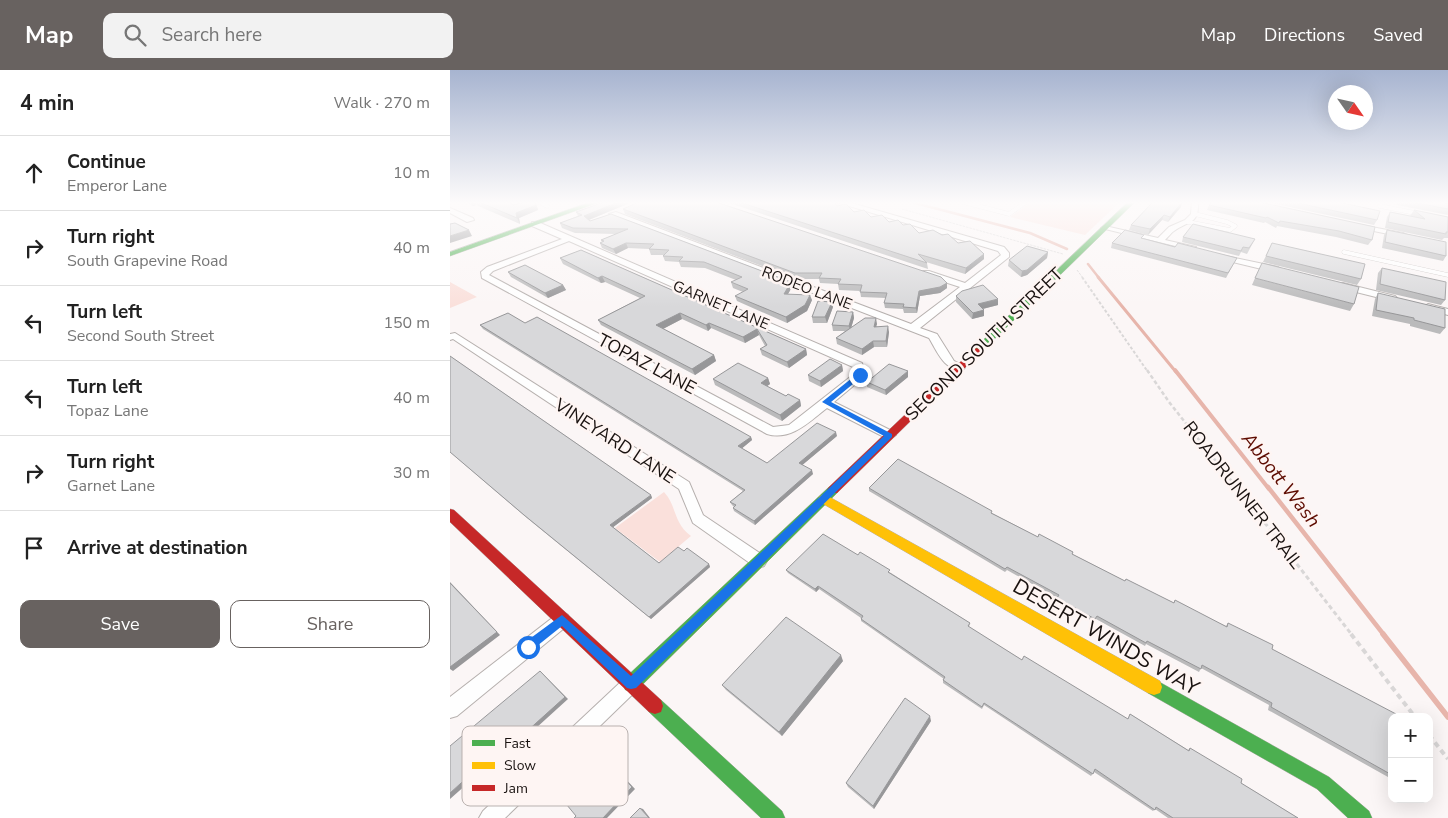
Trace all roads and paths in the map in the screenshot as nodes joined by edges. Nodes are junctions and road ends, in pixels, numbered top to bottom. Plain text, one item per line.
1 (498, 237) edge
2 (563, 237) edge
3 (669, 237) edge
4 (959, 237) edge
5 (1002, 237) edge
6 (1096, 237) edge
7 (1143, 237) edge
8 (1164, 237) edge
9 (568, 239) junction
10 (1160, 241) junction
11 (1198, 251) edge
12 (1344, 252) dead end
13 (1208, 253) edge
14 (450, 254) edge
15 (1065, 254) dead end
16 (1076, 269) dead end
17 (920, 271) edge
18 (1285, 272) edge
19 (1448, 275) edge
20 (1333, 284) edge
21 (967, 286) junction
22 (1400, 300) edge
23 (1419, 305) edge
24 (1448, 312) edge
25 (914, 328) junction
26 (453, 336) edge
27 (960, 367) junction
28 (826, 402) junction
29 (890, 436) junction
30 (824, 499) junction
31 (450, 514) edge
32 (758, 562) junction
33 (562, 620) junction
34 (631, 684) junction
35 (450, 709) edge
36 (1412, 713) edge
37 (587, 726) edge
38 (1433, 740) edge
39 (1448, 759) edge
40 (503, 806) edge
41 (490, 818) edge
42 (775, 818) edge
43 (1362, 818) edge

1 - 14 street
2 - 9 street, GARNET LANE
3 - 25 street, RODEO LANE
4 - 21 street
5 - 15 path
6 - 27 street, SECOND SOUTH STREET
7 - 10 street
8 - 10 street
9 - 28 street, GARNET LANE
9 - 28 street, TOPAZ LANE
10 - 11 street
12 - 19 lane
13 - 18 street
16 - 36 path, ROADRUNNER TRAIL
17 - 21 street
20 - 22 street
21 - 25 street
23 - 24 street
25 - 27 street, RODEO LANE
26 - 32 street, VINEYARD LANE
27 - 29 street, SECOND SOUTH STREET
28 - 29 street
29 - 30 street, SECOND SOUTH STREET
30 - 32 street, SECOND SOUTH STREET
30 - 43 street, DESERT WINDS WAY
31 - 33 street
32 - 34 street, SECOND SOUTH STREET
33 - 34 street
33 - 35 street
34 - 37 street, SECOND SOUTH STREET
34 - 42 street
38 - 39 path
40 - 41 street, SECOND SOUTH STREET

